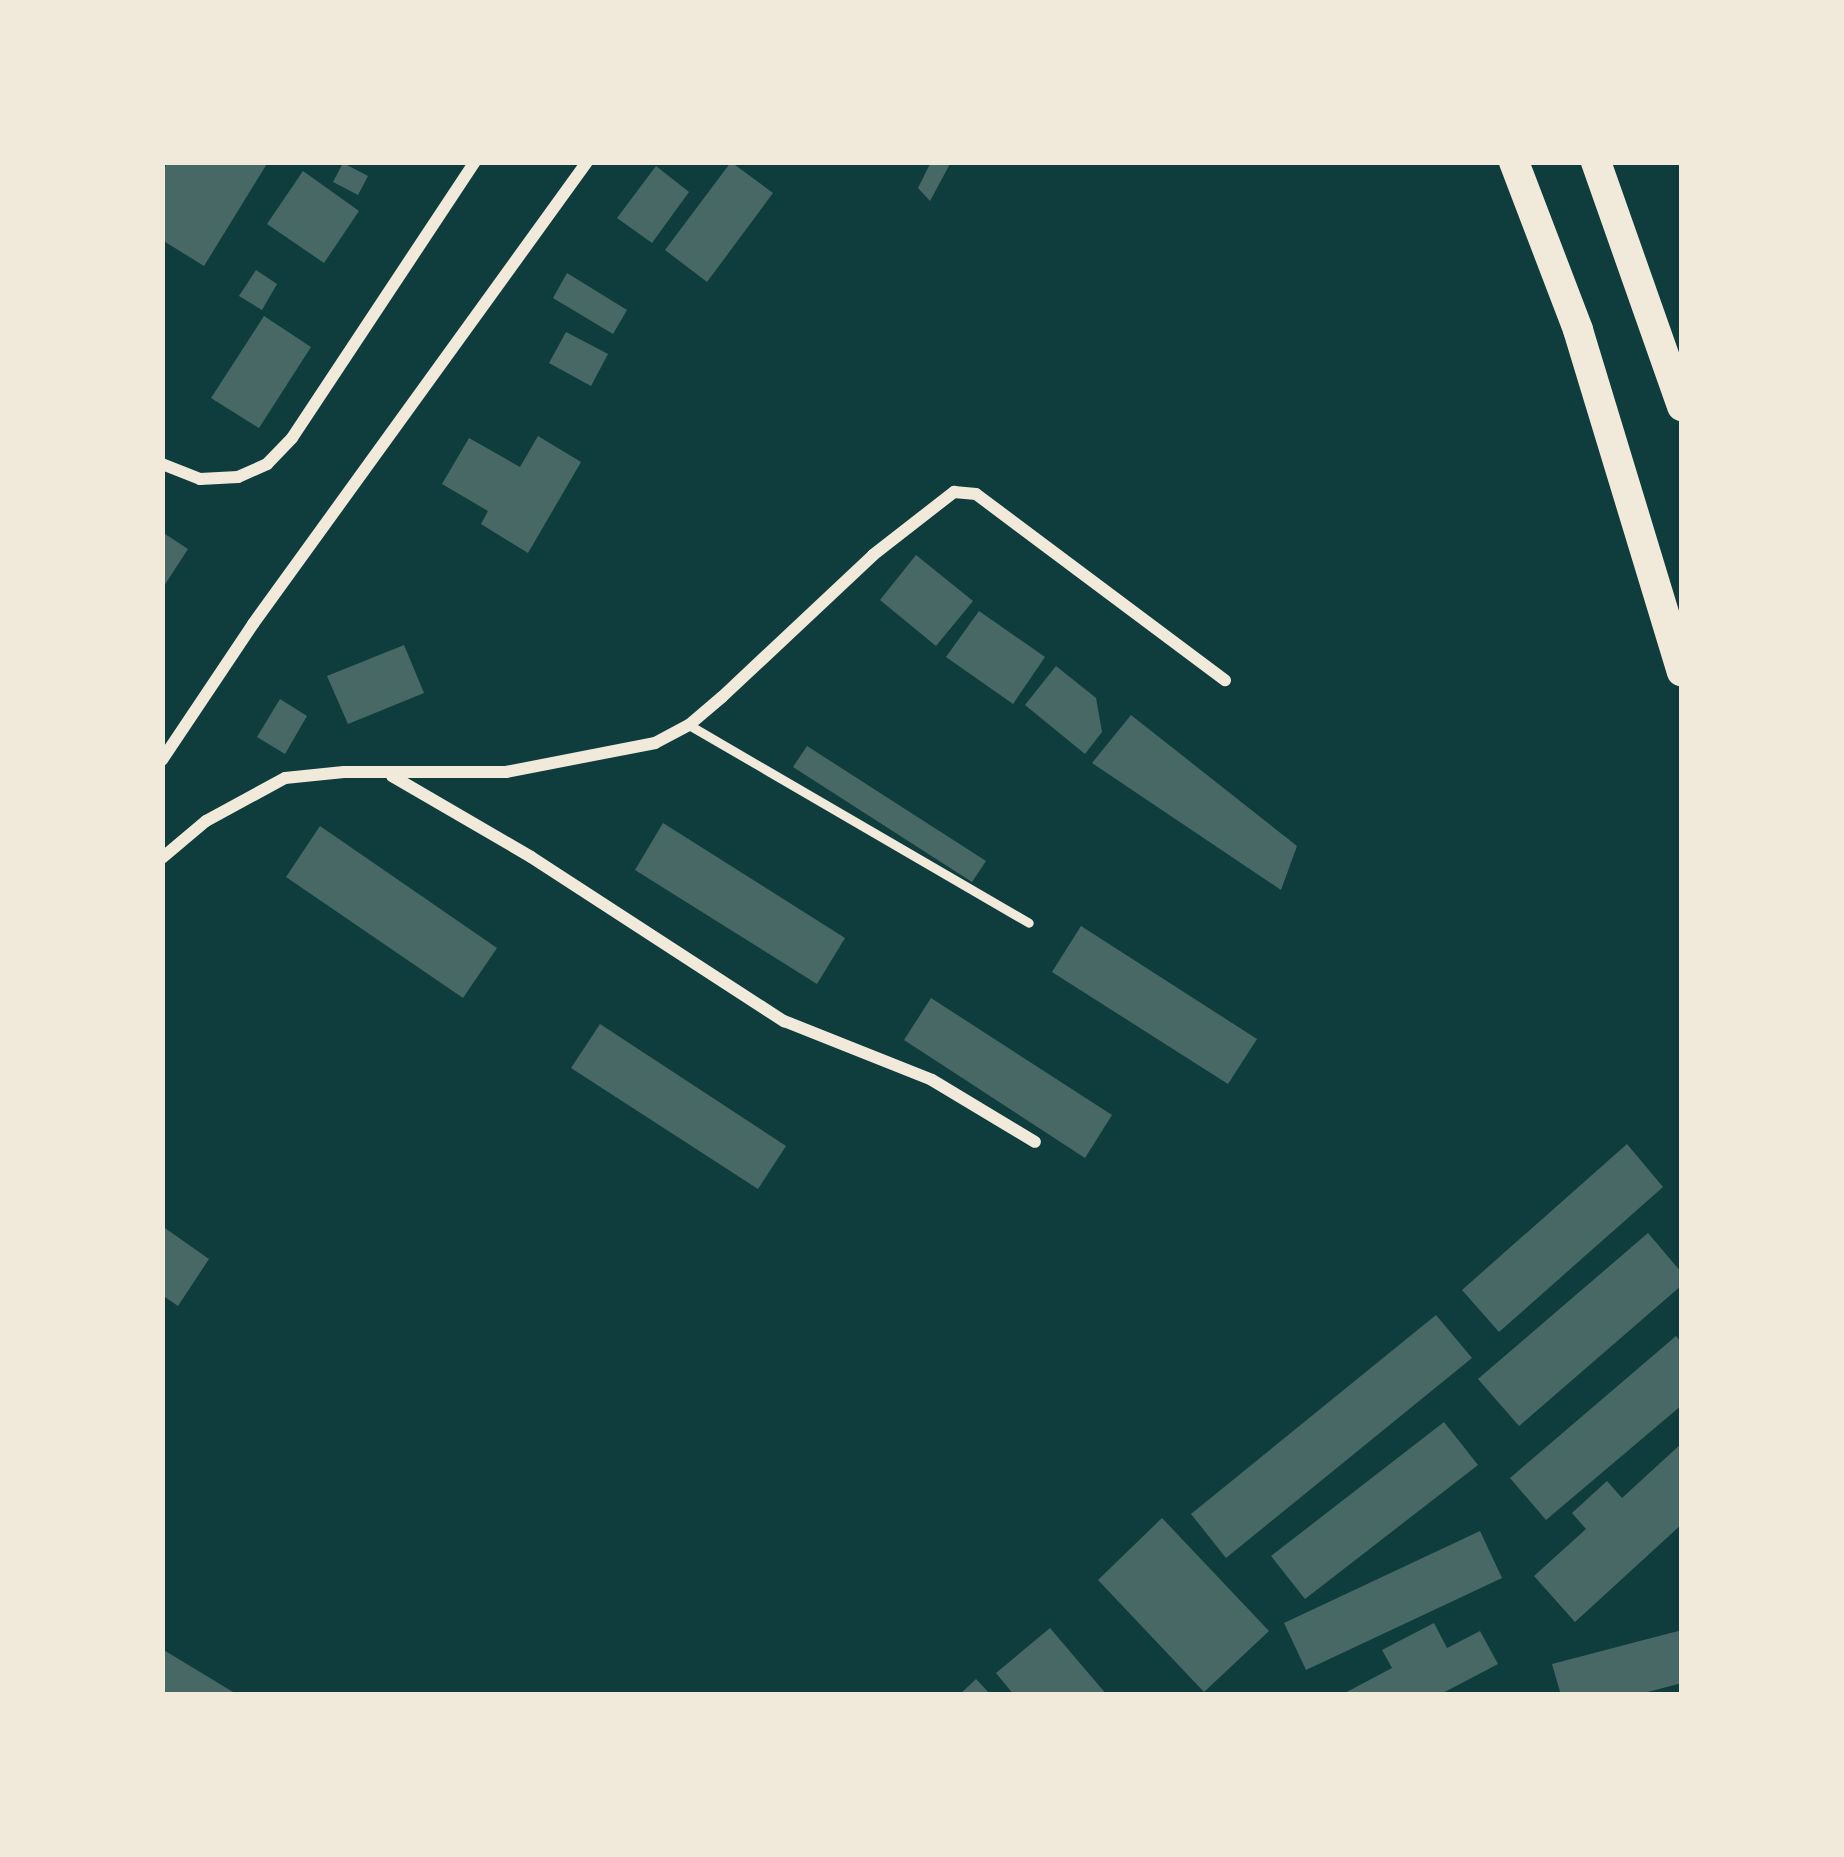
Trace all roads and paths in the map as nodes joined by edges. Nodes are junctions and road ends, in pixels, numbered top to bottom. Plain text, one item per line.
1 (475, 162) edge
2 (586, 162) edge
3 (1514, 162) edge
4 (1596, 162) edge
5 (1682, 406) edge
6 (162, 464) edge
7 (1682, 672) edge
8 (1226, 680) dead end
9 (689, 725) junction
10 (162, 760) edge
11 (386, 773) junction
12 (162, 858) edge
13 (1029, 923) dead end
14 (1035, 1142) dead end

1 - 6 street
2 - 10 street
3 - 7 highway
4 - 5 highway
8 - 9 street
9 - 11 street
9 - 13 lane
11 - 12 street
11 - 14 street

